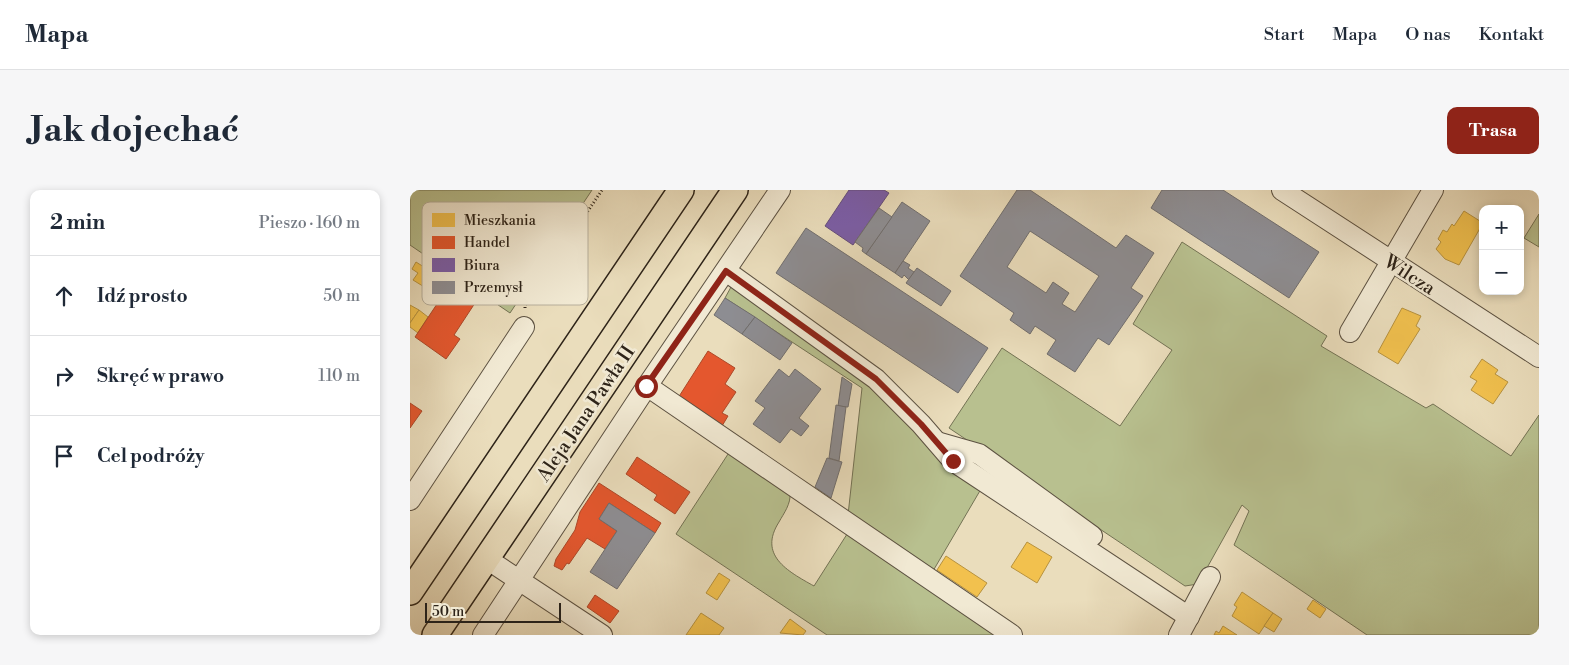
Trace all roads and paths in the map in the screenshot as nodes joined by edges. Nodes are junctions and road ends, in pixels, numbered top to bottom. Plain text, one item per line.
1 (602, 190) edge
2 (681, 190) edge
3 (735, 190) edge
4 (780, 190) edge
5 (1282, 190) edge
6 (1433, 190) edge
7 (588, 211) edge
8 (1390, 261) junction
9 (726, 271) junction
10 (525, 305) edge
11 (524, 327) joint
12 (1350, 332) dead end
13 (1539, 357) edge
14 (646, 386) junction
15 (410, 500) edge
16 (487, 559) junction
17 (1210, 577) dead end
18 (520, 581) junction
19 (410, 592) edge
20 (1192, 612) junction
21 (435, 635) edge
22 (483, 635) edge
23 (602, 635) edge
24 (1012, 635) edge
25 (1179, 635) edge

1 - 7 path
2 - 19 main road
3 - 16 main road, Aleja Jana Pawła II
4 - 9 street
5 - 8 street, Wilcza
6 - 8 street
8 - 12 street
8 - 13 street, Wilcza
9 - 14 street
9 - 20 street
10 - 11 path
11 - 15 street
14 - 18 street
14 - 24 street
16 - 18 street
16 - 21 main road, Aleja Jana Pawła II
17 - 20 street
18 - 22 street
18 - 23 street
20 - 25 street

